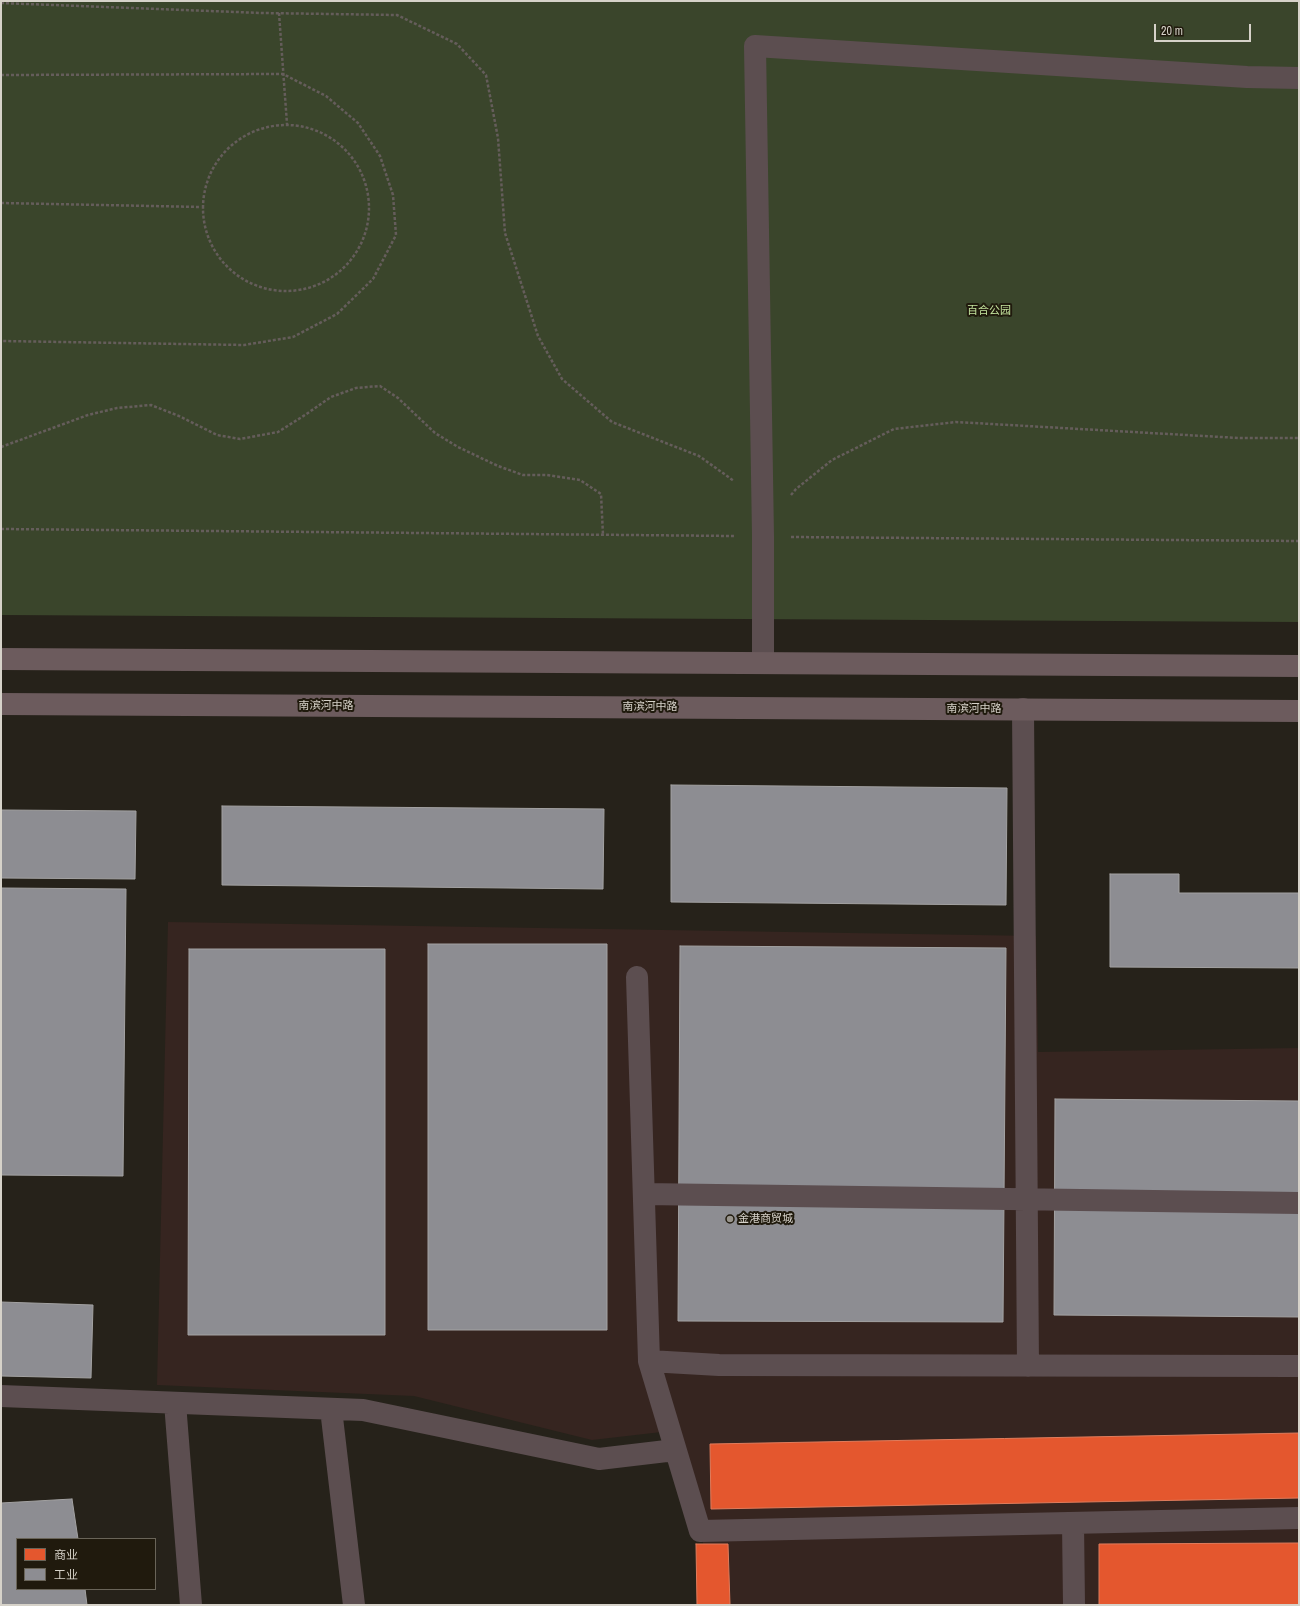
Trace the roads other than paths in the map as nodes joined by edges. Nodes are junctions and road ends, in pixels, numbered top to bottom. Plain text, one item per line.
1 (1299, 78) edge
2 (1, 659) edge
3 (764, 663) junction
4 (1299, 666) edge
5 (1, 704) edge
6 (1023, 710) junction
7 (1299, 711) edge
8 (637, 977) dead end
9 (644, 1194) junction
10 (1026, 1200) junction
11 (1299, 1203) edge
12 (649, 1360) junction
13 (1028, 1366) junction
14 (1299, 1366) edge
15 (1, 1396) edge
16 (176, 1403) junction
17 (331, 1409) junction
18 (675, 1450) junction
19 (1299, 1518) edge
20 (1073, 1523) junction
21 (191, 1605) edge
22 (354, 1605) edge
23 (1074, 1605) edge

1 - 3 street
2 - 3 highway
3 - 4 highway
5 - 6 highway, 南滨河中路
6 - 7 highway, 南滨河中路
6 - 10 street
8 - 9 street
9 - 10 street
9 - 12 street
10 - 11 street
10 - 13 street
12 - 13 street
12 - 18 street
13 - 14 street
15 - 16 street
16 - 17 street
16 - 21 street
17 - 18 street
17 - 22 street
18 - 20 street
19 - 20 street
20 - 23 street

